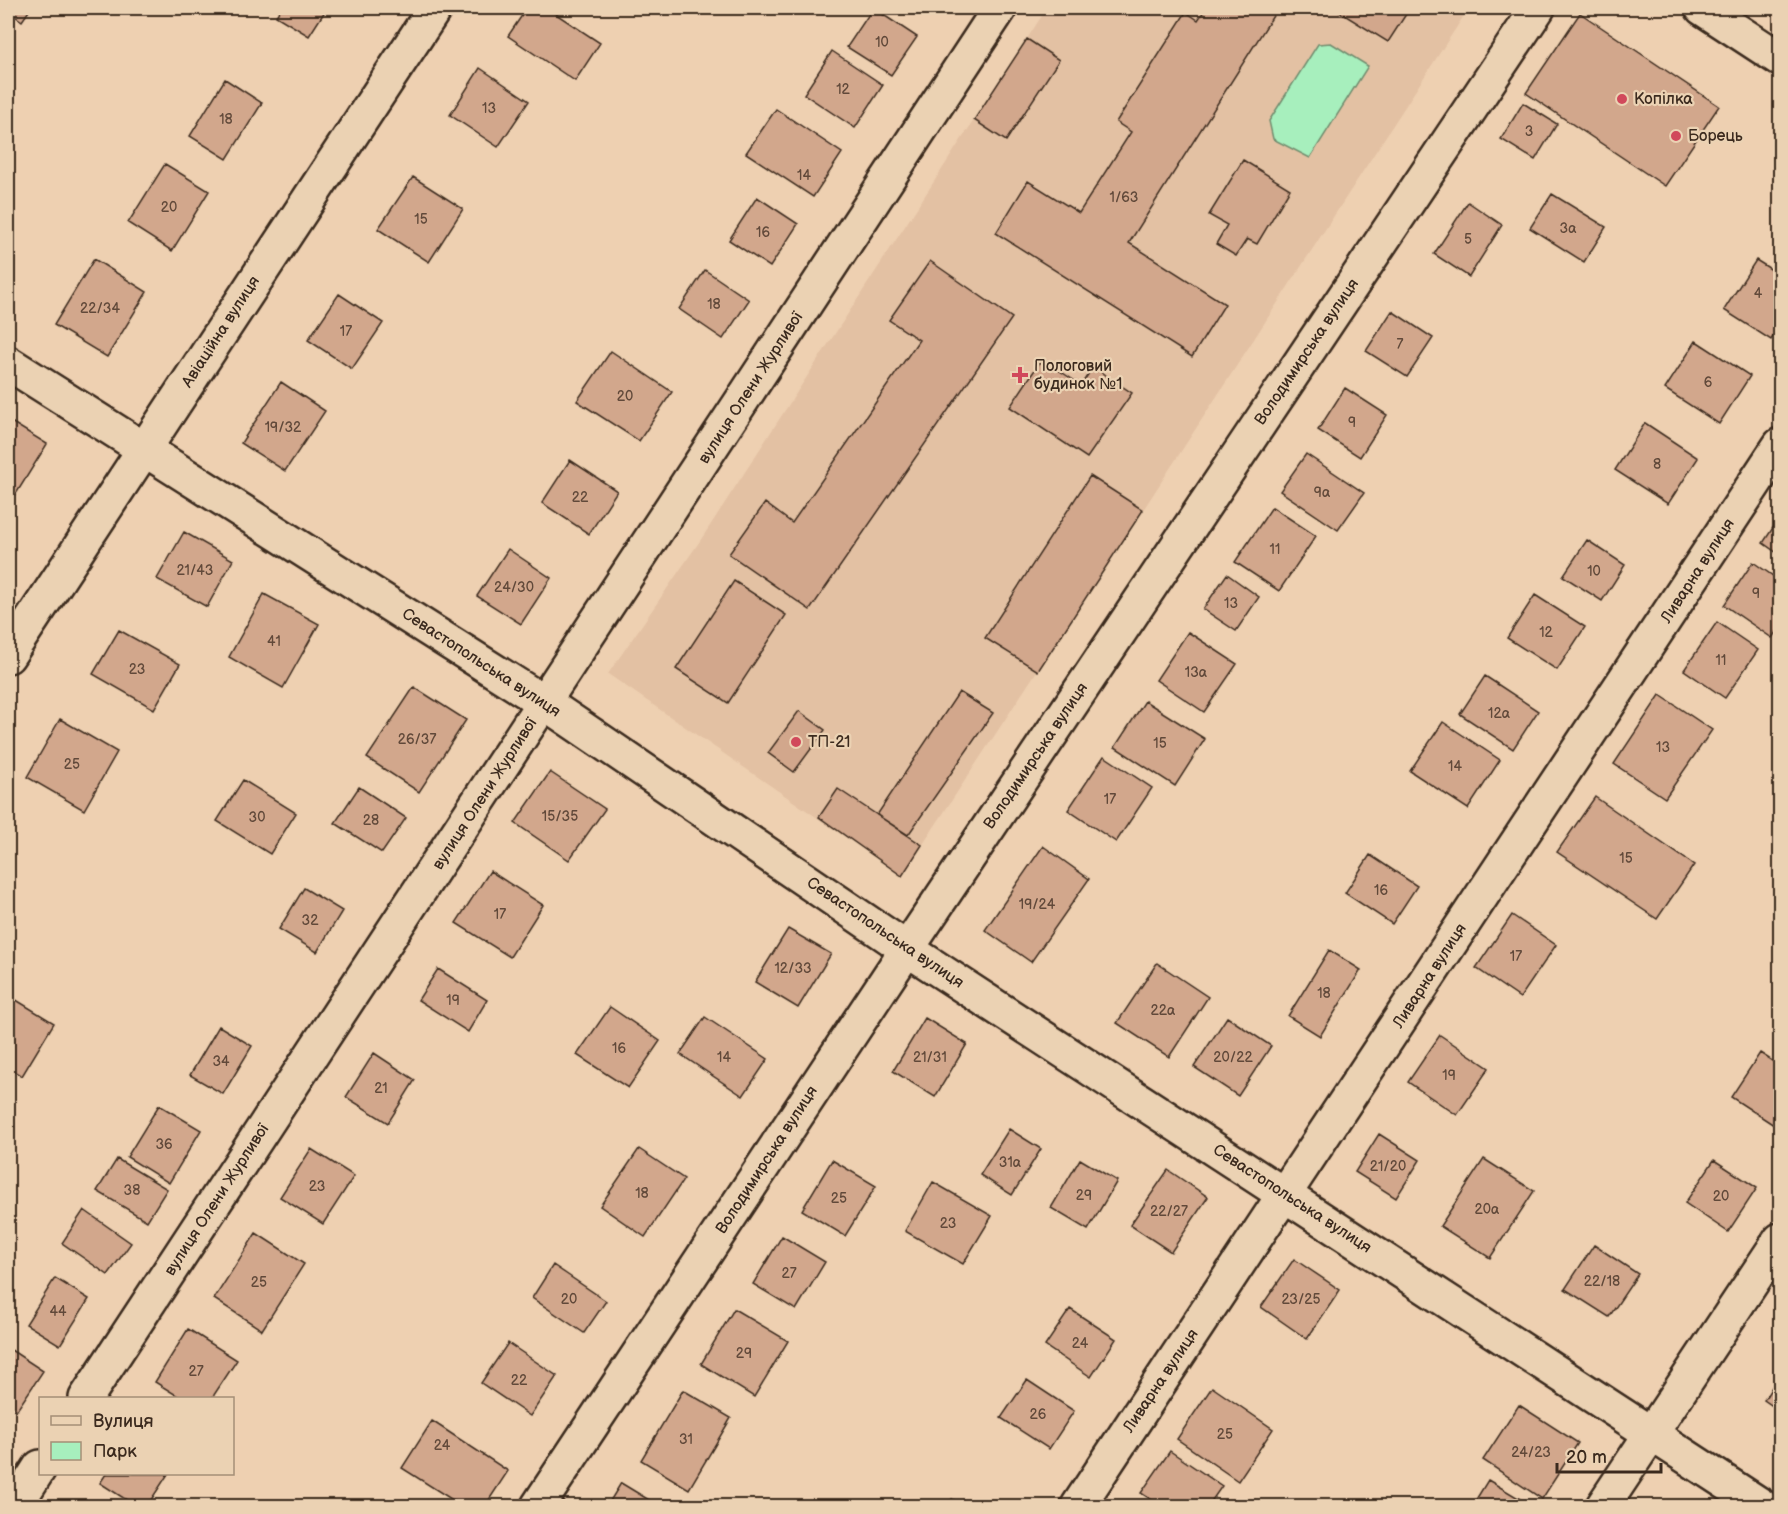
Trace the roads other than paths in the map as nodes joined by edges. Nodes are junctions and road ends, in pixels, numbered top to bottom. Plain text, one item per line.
1 (435, 8) edge
2 (1000, 8) edge
3 (1538, 8) edge
4 (1702, 8) edge
5 (1780, 59) edge
6 (8, 363) edge
7 (1780, 446) edge
8 (144, 449) junction
9 (8, 656) edge
10 (545, 703) junction
11 (907, 949) junction
12 (1286, 1195) junction
13 (1780, 1240) edge
14 (87, 1397) edge
15 (1650, 1435) junction
16 (39, 1469) edge
17 (15, 1506) edge
18 (538, 1506) edge
19 (1078, 1506) edge
20 (1603, 1506) edge
21 (1762, 1506) edge

1 - 8 street, Авіаційна вулиця
2 - 10 street, вулиця Олени Журливої
3 - 11 street, Володимирська вулиця
4 - 5 street
6 - 8 street, Севастопольська вулиця
7 - 12 street, Ливарна вулиця
8 - 9 street, Авіаційна вулиця
8 - 10 street, Севастопольська вулиця
10 - 11 street, Севастопольська вулиця
10 - 14 street, вулиця Олени Журливої
11 - 12 street, Севастопольська вулиця
11 - 18 street, Володимирська вулиця
12 - 15 street, Севастопольська вулиця
12 - 19 street, Ливарна вулиця
13 - 15 street
15 - 20 street
15 - 21 street, Севастопольська вулиця
16 - 17 street

